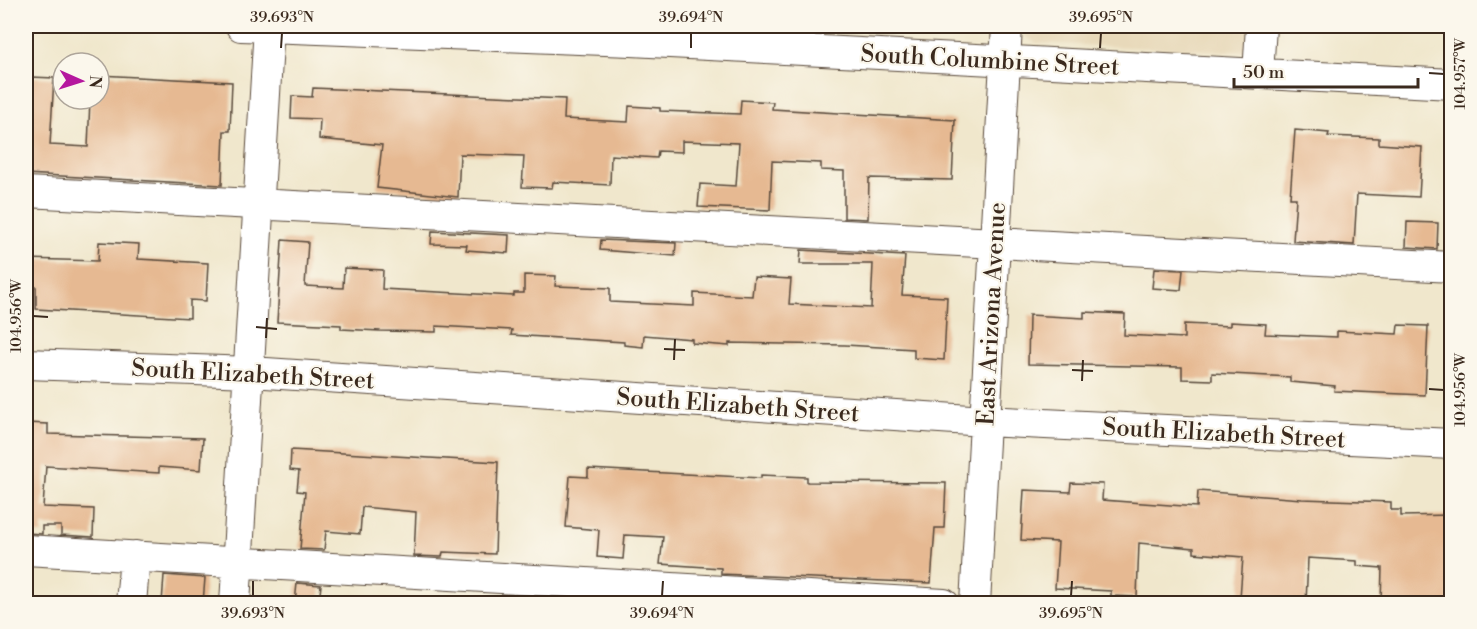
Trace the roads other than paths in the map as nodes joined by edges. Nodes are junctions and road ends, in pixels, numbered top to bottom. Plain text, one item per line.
1 (260, 26) edge
2 (1007, 26) edge
3 (1261, 26) edge
4 (1005, 61) junction
5 (1258, 74) junction
6 (1452, 84) edge
7 (26, 192) edge
8 (258, 206) junction
9 (995, 243) junction
10 (1452, 267) edge
11 (26, 364) edge
12 (251, 372) junction
13 (985, 421) junction
14 (1452, 444) edge
15 (26, 550) edge
16 (135, 556) junction
17 (238, 561) junction
18 (131, 603) edge
19 (235, 603) edge
20 (944, 603) edge
21 (975, 603) edge

1 - 4 street, South Columbine Street
1 - 8 street
2 - 4 street, East Arizona Avenue
3 - 5 street
4 - 5 street, South Columbine Street
4 - 9 street, East Arizona Avenue
5 - 6 street, South Columbine Street
7 - 8 street
8 - 9 street
8 - 12 street
9 - 10 street
9 - 13 street, East Arizona Avenue
11 - 12 street, South Elizabeth Street
12 - 13 street, South Elizabeth Street
12 - 17 street
13 - 14 street, South Elizabeth Street
13 - 21 street, East Arizona Avenue
15 - 16 street
16 - 17 street
16 - 18 street
17 - 19 street
17 - 20 street

